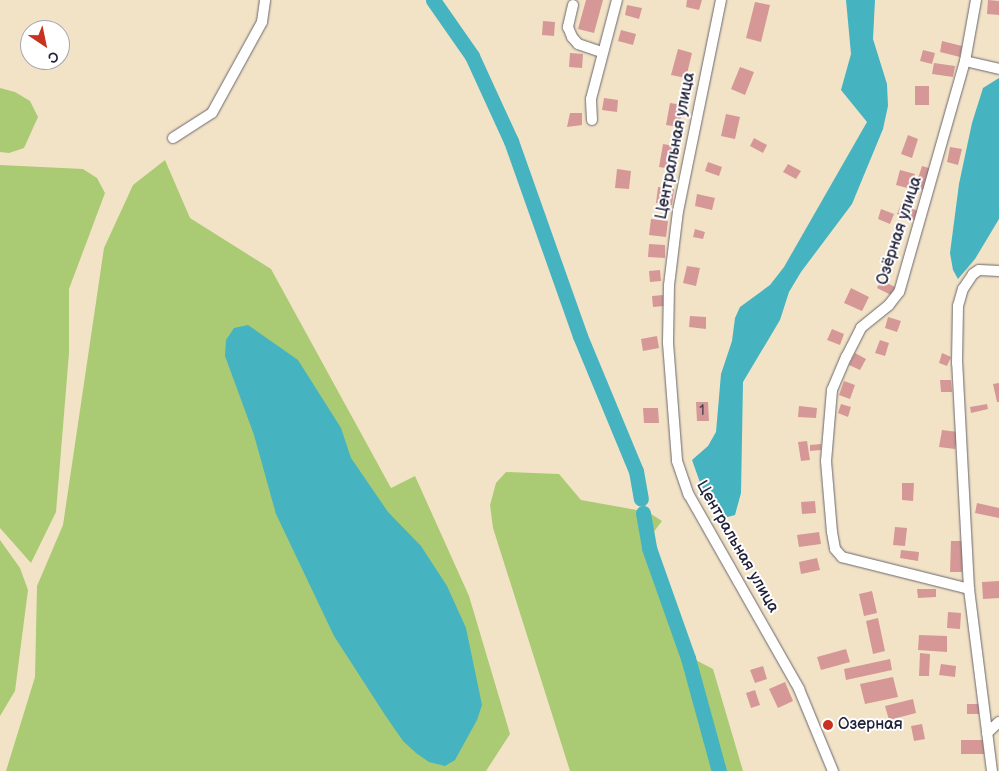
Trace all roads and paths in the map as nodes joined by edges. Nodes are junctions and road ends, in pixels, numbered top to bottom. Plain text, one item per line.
1 (266, 0) edge
2 (616, 0) edge
3 (721, 0) edge
4 (976, 0) edge
5 (573, 5) dead end
6 (601, 52) junction
7 (965, 62) junction
8 (999, 69) edge
9 (592, 120) dead end
10 (173, 138) dead end
11 (999, 271) edge
12 (969, 589) junction
13 (999, 722) edge
14 (987, 733) junction
15 (833, 771) edge
16 (992, 771) edge

1 - 10 street
2 - 6 street
3 - 15 street, Центральная улица
4 - 7 street, Озёрная улица
5 - 6 street
6 - 9 street
7 - 8 street
7 - 12 street, Озёрная улица
11 - 12 street
12 - 14 street
13 - 14 street
14 - 16 street

